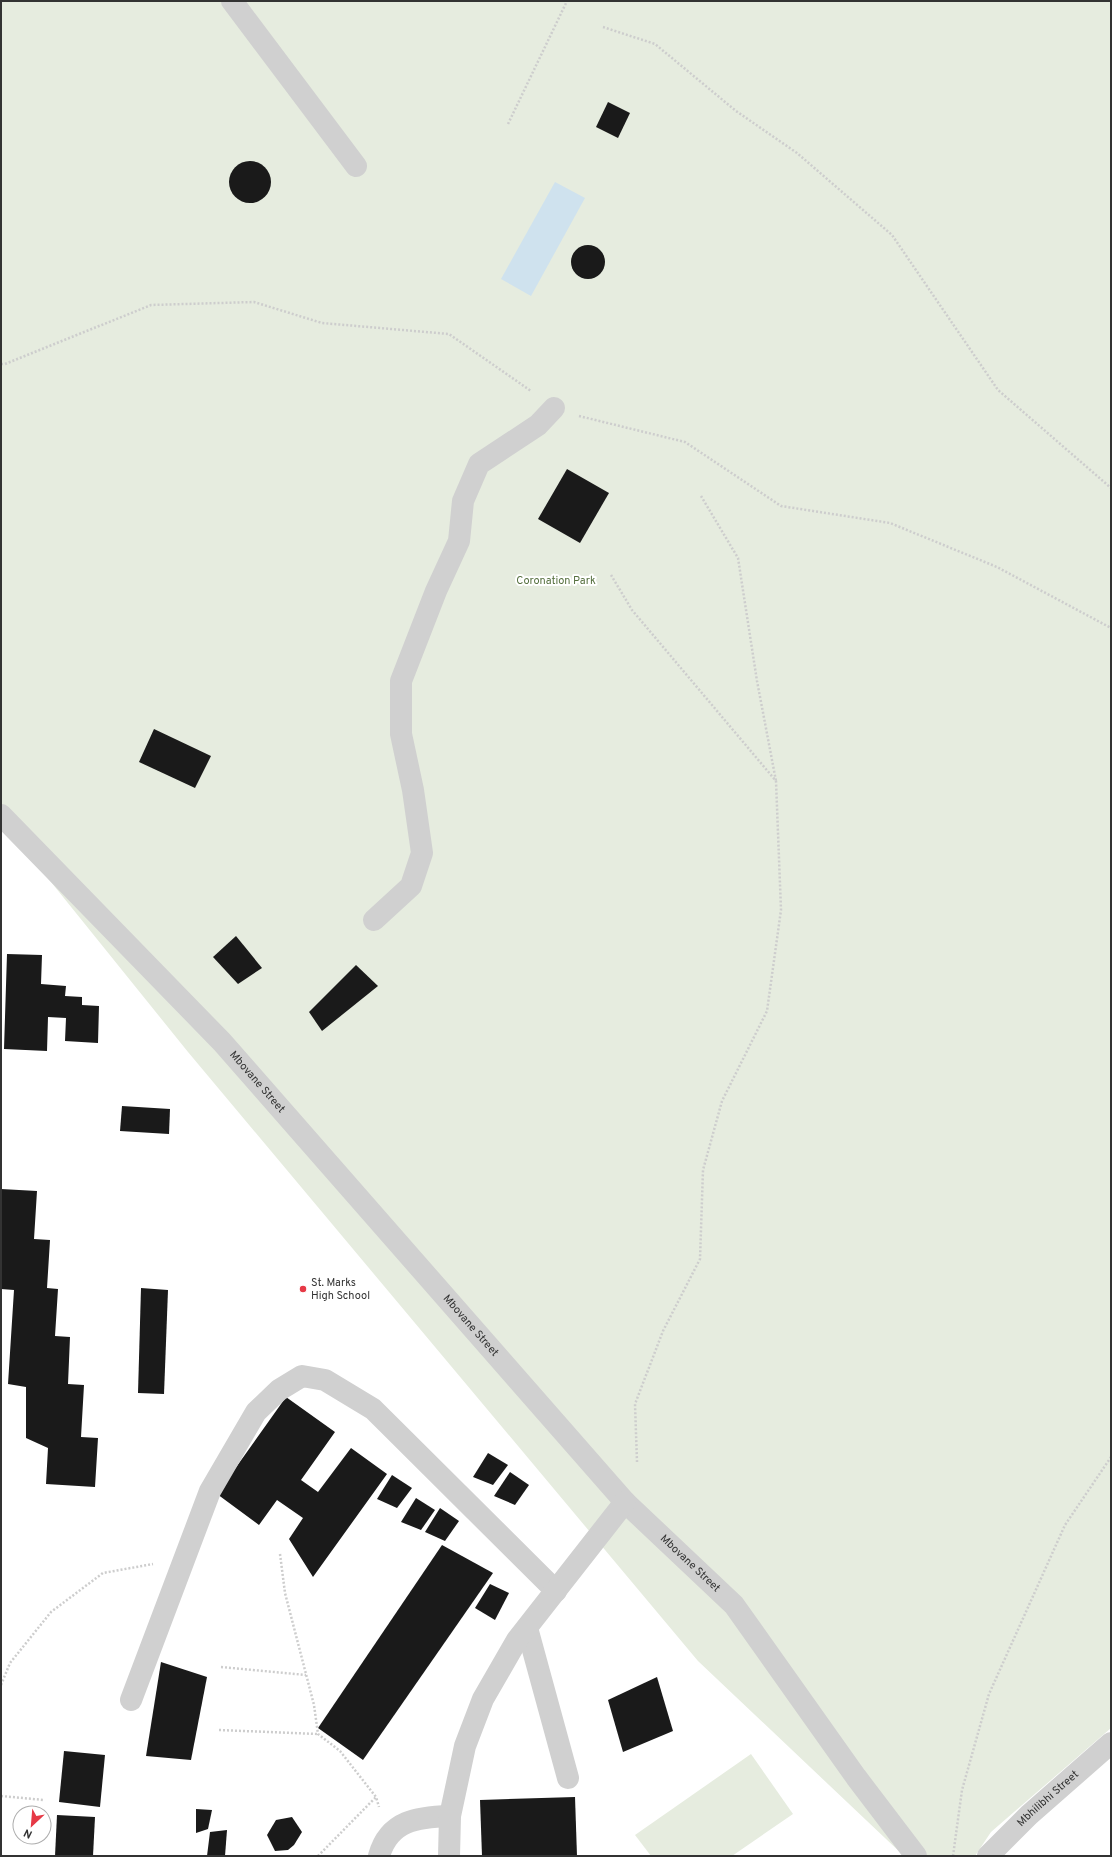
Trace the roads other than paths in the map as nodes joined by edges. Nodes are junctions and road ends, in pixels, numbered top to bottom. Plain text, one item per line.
1 (232, 1) edge
2 (356, 166) dead end
3 (554, 408) dead end
4 (1, 815) edge
5 (374, 920) dead end
6 (625, 1502) junction
7 (556, 1591) junction
8 (527, 1628) junction
9 (131, 1700) dead end
10 (1111, 1743) edge
11 (568, 1778) dead end
12 (450, 1816) junction
13 (379, 1856) edge
14 (449, 1856) edge
15 (916, 1856) edge
16 (988, 1856) edge

1 - 2 street
3 - 5 street
4 - 6 street, Mbovane Street
6 - 7 street
6 - 15 street, Mbovane Street
7 - 8 street
7 - 9 street
8 - 11 street
8 - 12 street
10 - 16 street, Mbhilibhi Street
12 - 13 street
12 - 14 street

